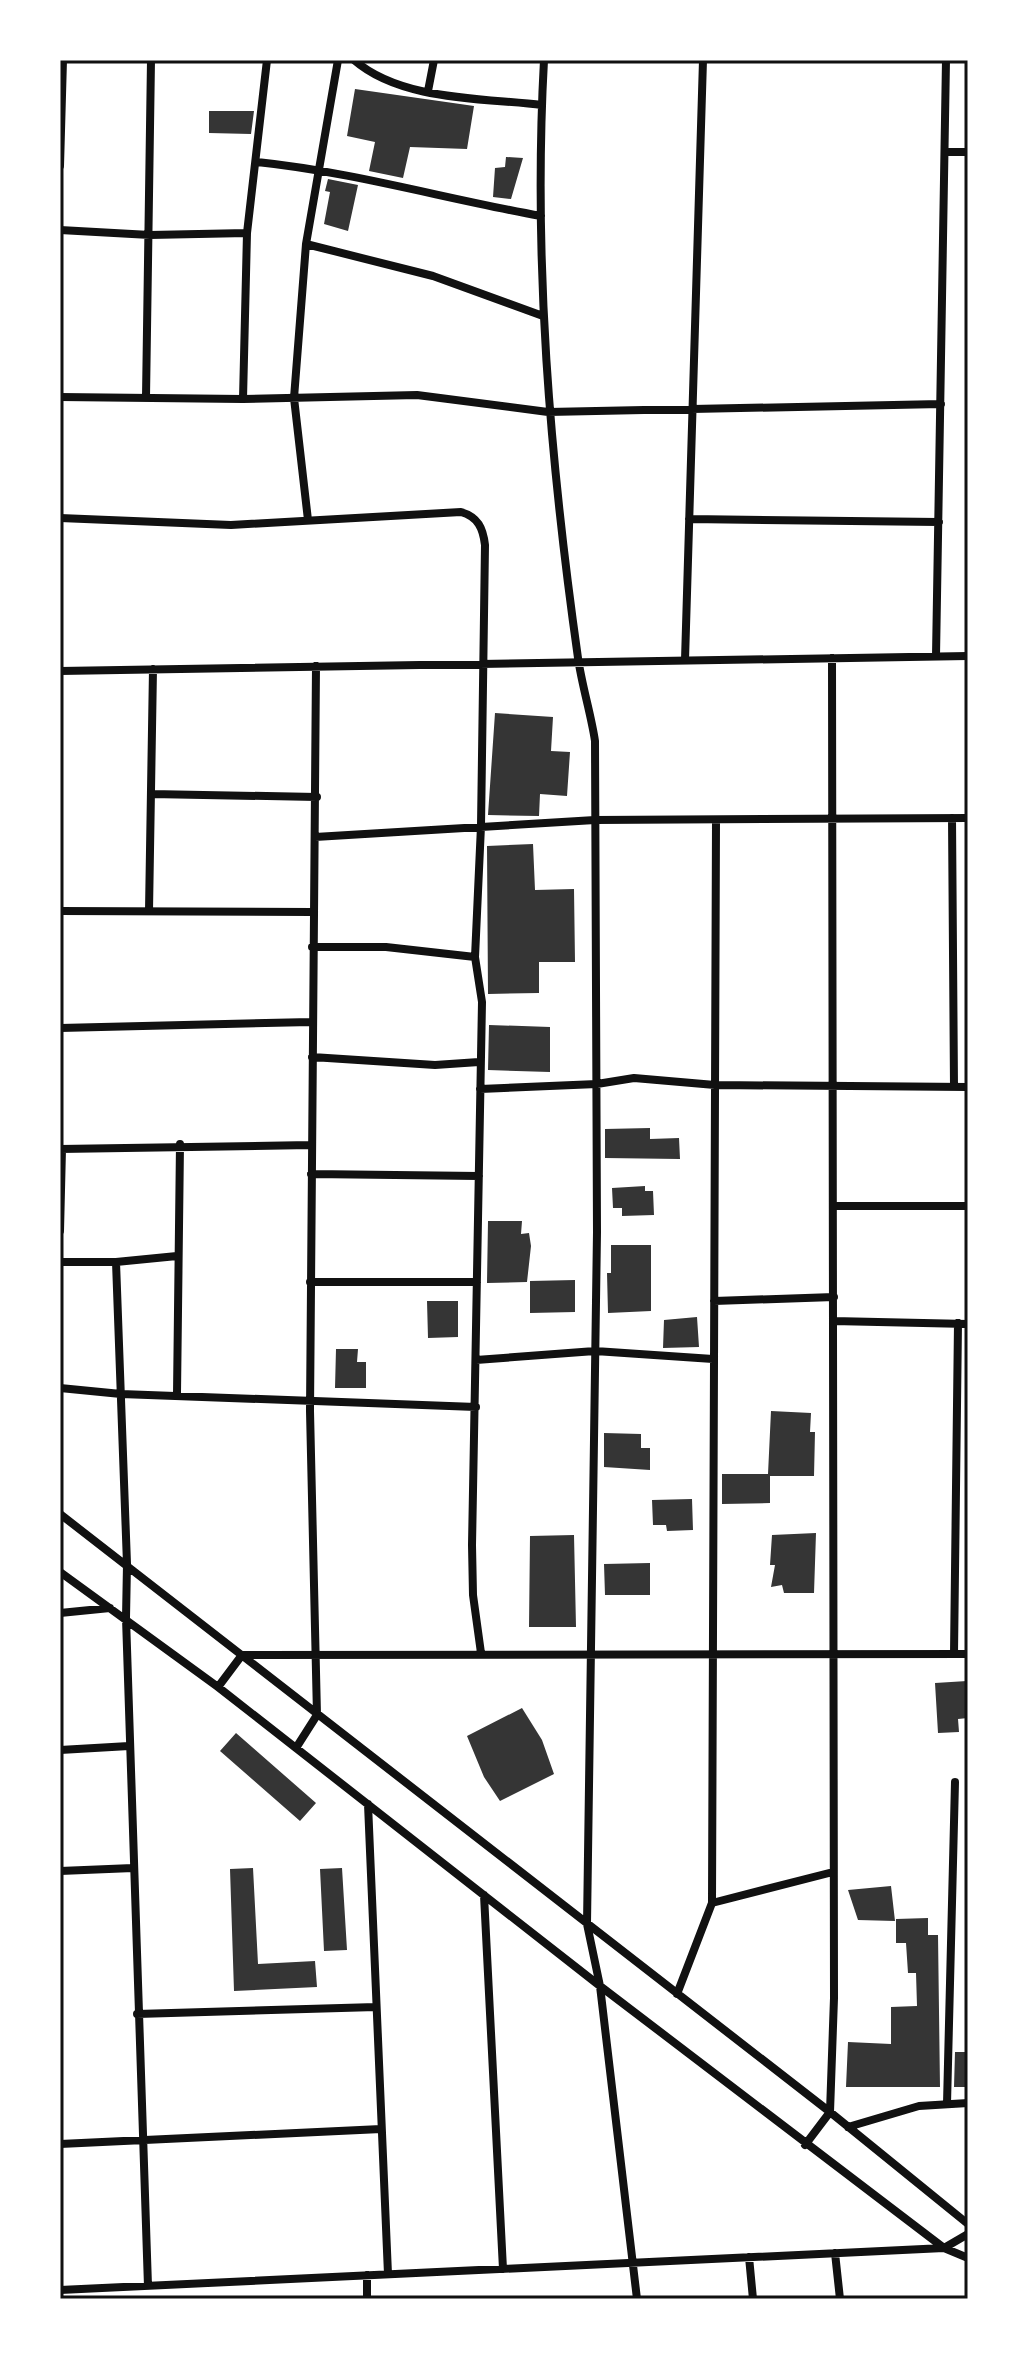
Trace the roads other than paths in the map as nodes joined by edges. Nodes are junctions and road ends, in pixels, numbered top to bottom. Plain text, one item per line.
1 (63, 60) edge
2 (151, 60) edge
3 (267, 60) edge
4 (338, 60) edge
5 (354, 60) edge
6 (434, 60) edge
7 (544, 60) edge
8 (703, 60) edge
9 (946, 60) edge
10 (428, 91) junction
11 (542, 105) junction
12 (945, 152) junction
13 (968, 152) edge
14 (257, 162) junction
15 (60, 166) edge
16 (319, 168) junction
17 (541, 216) junction
18 (60, 230) edge
19 (247, 233) junction
20 (150, 235) junction
21 (306, 244) junction
22 (543, 316) junction
23 (60, 397) edge
24 (146, 397) junction
25 (294, 398) junction
26 (243, 399) junction
27 (941, 404) junction
28 (694, 407) junction
29 (548, 412) junction
30 (60, 518) edge
31 (689, 519) junction
32 (308, 520) junction
33 (939, 522) junction
34 (936, 656) junction
35 (968, 656) edge
36 (832, 658) junction
37 (685, 660) junction
38 (579, 662) junction
39 (482, 664) junction
40 (316, 666) junction
41 (153, 669) junction
42 (60, 671) edge
43 (151, 794) junction
44 (317, 797) junction
45 (952, 818) junction
46 (968, 818) edge
47 (595, 820) junction
48 (716, 821) junction
49 (833, 821) junction
50 (481, 826) junction
51 (315, 837) junction
52 (60, 911) edge
53 (149, 911) junction
54 (312, 912) junction
55 (312, 947) junction
56 (475, 957) junction
57 (311, 1022) junction
58 (60, 1028) edge
59 (312, 1057) junction
60 (479, 1062) junction
61 (597, 1084) junction
62 (715, 1085) junction
63 (832, 1087) junction
64 (954, 1087) junction
65 (968, 1087) edge
66 (480, 1089) junction
67 (180, 1144) junction
68 (311, 1145) junction
69 (61, 1149) edge
70 (311, 1174) junction
71 (479, 1176) junction
72 (834, 1206) junction
73 (968, 1206) edge
74 (60, 1231) edge
75 (177, 1256) junction
76 (60, 1262) edge
77 (116, 1262) junction
78 (310, 1282) junction
79 (477, 1282) junction
80 (834, 1297) junction
81 (714, 1301) junction
82 (833, 1321) junction
83 (958, 1323) junction
84 (968, 1324) edge
85 (595, 1351) junction
86 (713, 1359) junction
87 (476, 1360) junction
88 (60, 1388) edge
89 (121, 1394) junction
90 (177, 1394) junction
91 (310, 1400) junction
92 (476, 1407) junction
93 (60, 1514) edge
94 (127, 1564) junction
95 (60, 1572) edge
96 (111, 1608) junction
97 (60, 1613) edge
98 (126, 1618) junction
99 (314, 1653) junction
100 (481, 1653) junction
101 (591, 1653) junction
102 (712, 1654) junction
103 (831, 1654) junction
104 (954, 1654) junction
105 (968, 1654) edge
106 (242, 1655) junction
107 (218, 1687) junction
108 (317, 1715) junction
109 (129, 1746) junction
110 (296, 1748) junction
111 (60, 1750) edge
112 (955, 1782) dead end
113 (368, 1804) junction
114 (133, 1868) junction
115 (60, 1871) edge
116 (833, 1872) junction
117 (484, 1895) junction
118 (712, 1903) junction
119 (587, 1924) junction
120 (600, 1986) junction
121 (677, 1994) junction
122 (376, 2007) junction
123 (137, 2014) junction
124 (968, 2103) edge
125 (947, 2104) junction
126 (830, 2112) junction
127 (848, 2127) junction
128 (381, 2129) junction
129 (141, 2143) junction
130 (60, 2144) edge
131 (805, 2145) junction
132 (968, 2224) edge
133 (968, 2234) edge
134 (944, 2248) junction
135 (835, 2253) junction
136 (749, 2257) junction
137 (968, 2258) edge
138 (634, 2263) junction
139 (503, 2269) junction
140 (388, 2274) junction
141 (367, 2275) junction
142 (148, 2286) junction
143 (93, 2288) junction
144 (60, 2290) edge
145 (94, 2299) edge
146 (367, 2299) edge
147 (637, 2299) edge
148 (753, 2299) edge
149 (840, 2299) edge

1 - 15 street
2 - 20 street
3 - 14 street
4 - 16 street
5 - 10 street
6 - 10 street
7 - 11 street
8 - 28 street
9 - 12 street
10 - 11 street
11 - 17 street
12 - 13 street
12 - 27 street
14 - 16 street
14 - 19 street
16 - 17 street
16 - 21 street
17 - 22 street
18 - 20 street
19 - 20 street
19 - 26 street
20 - 24 street
21 - 22 street
21 - 25 street
22 - 29 street
23 - 24 street
24 - 26 street
25 - 26 street
25 - 29 street
25 - 32 street
27 - 28 street
27 - 33 street
28 - 29 street
28 - 31 street
29 - 38 street
30 - 32 street
31 - 33 street
31 - 37 street
32 - 39 street
33 - 34 street
34 - 35 street
34 - 36 street
36 - 37 street
36 - 49 street
37 - 38 street
38 - 39 street
38 - 47 street
39 - 40 street
39 - 50 street
40 - 41 street
40 - 44 street
41 - 42 street
41 - 43 street
43 - 44 street
43 - 53 street
44 - 51 street
45 - 46 street
45 - 49 street
45 - 64 street
47 - 48 street
47 - 50 street
47 - 61 street
48 - 49 street
48 - 62 street
49 - 63 street
50 - 51 street
50 - 56 street
51 - 54 street
52 - 53 street
53 - 54 street
54 - 55 street
55 - 56 street
55 - 57 street
56 - 60 street
57 - 58 street
57 - 59 street
59 - 60 street
59 - 68 street
60 - 66 street
61 - 62 street
61 - 66 street
61 - 85 street
62 - 63 street
62 - 81 street
63 - 64 street
63 - 72 street
64 - 65 street
66 - 71 street
67 - 68 street
67 - 69 street
67 - 75 street
68 - 70 street
69 - 74 street
70 - 71 street
70 - 78 street
71 - 79 street
72 - 73 street
72 - 80 street
75 - 77 street
75 - 90 street
76 - 77 street
77 - 89 street
78 - 79 street
78 - 91 street
79 - 87 street
80 - 81 street
80 - 82 street
81 - 86 street
82 - 83 street
82 - 103 street
83 - 84 street
83 - 104 street
85 - 86 street
85 - 87 street
85 - 101 street
86 - 102 street
87 - 92 street
88 - 89 street
89 - 90 street
89 - 94 street
90 - 91 street
91 - 92 street
91 - 99 street
92 - 100 street
93 - 94 street
94 - 98 street
94 - 106 street
95 - 96 street
96 - 97 street
96 - 98 street
98 - 107 street
98 - 109 street
99 - 100 street
99 - 106 street
99 - 108 street
100 - 101 street
101 - 102 street
101 - 119 street
102 - 103 street
102 - 118 street
103 - 104 street
103 - 116 street
104 - 105 street
106 - 107 street
106 - 108 street
107 - 110 street
108 - 110 street
108 - 119 street
109 - 111 street
109 - 114 street
110 - 113 street
112 - 125 street
113 - 117 street
113 - 122 street
114 - 115 street
114 - 123 street
116 - 118 street
116 - 126 street
117 - 120 street
117 - 139 street
118 - 121 street
119 - 120 street
119 - 121 street
120 - 131 street
120 - 138 street
121 - 126 street
122 - 123 street
122 - 128 street
123 - 129 street
124 - 125 street
125 - 127 street
126 - 127 street
126 - 131 street
127 - 132 street
128 - 129 street
128 - 140 street
129 - 130 street
129 - 142 street
131 - 134 street
133 - 134 street
134 - 135 street
134 - 137 street
135 - 136 street
135 - 149 street
136 - 138 street
136 - 148 street
138 - 139 street
138 - 147 street
139 - 140 street
140 - 141 street
141 - 142 street
141 - 146 street
142 - 143 street
143 - 144 street
143 - 145 street

